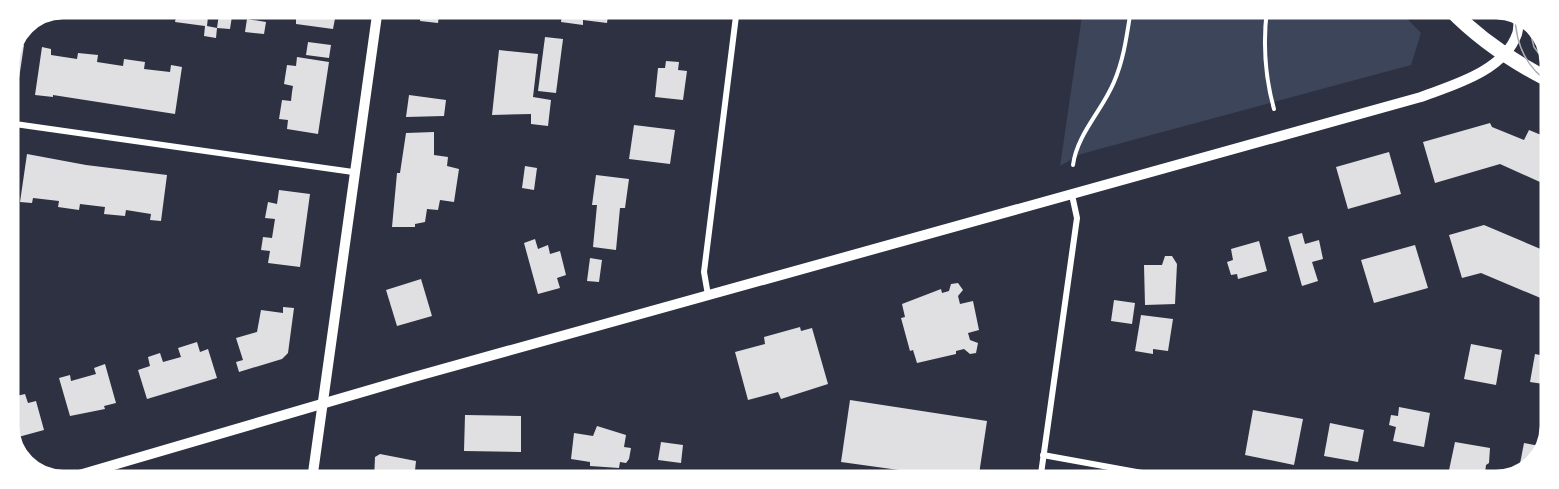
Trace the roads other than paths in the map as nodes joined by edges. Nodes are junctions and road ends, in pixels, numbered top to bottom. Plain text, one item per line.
1 (376, 18) edge
2 (737, 18) edge
3 (1459, 18) edge
4 (1518, 24) edge
5 (1503, 54) junction
6 (1541, 75) edge
7 (18, 124) edge
8 (353, 172) junction
9 (1072, 195) junction
10 (708, 295) junction
11 (324, 403) junction
12 (1043, 455) junction
13 (93, 471) edge
14 (313, 471) edge
15 (1041, 471) edge
16 (1131, 471) edge

1 - 8 street
2 - 10 street
3 - 5 main road
4 - 5 street
5 - 6 main road
5 - 9 street
7 - 8 street
8 - 11 street
9 - 10 street
9 - 12 street
10 - 11 street
11 - 13 street
11 - 14 street
12 - 15 street
12 - 16 street

